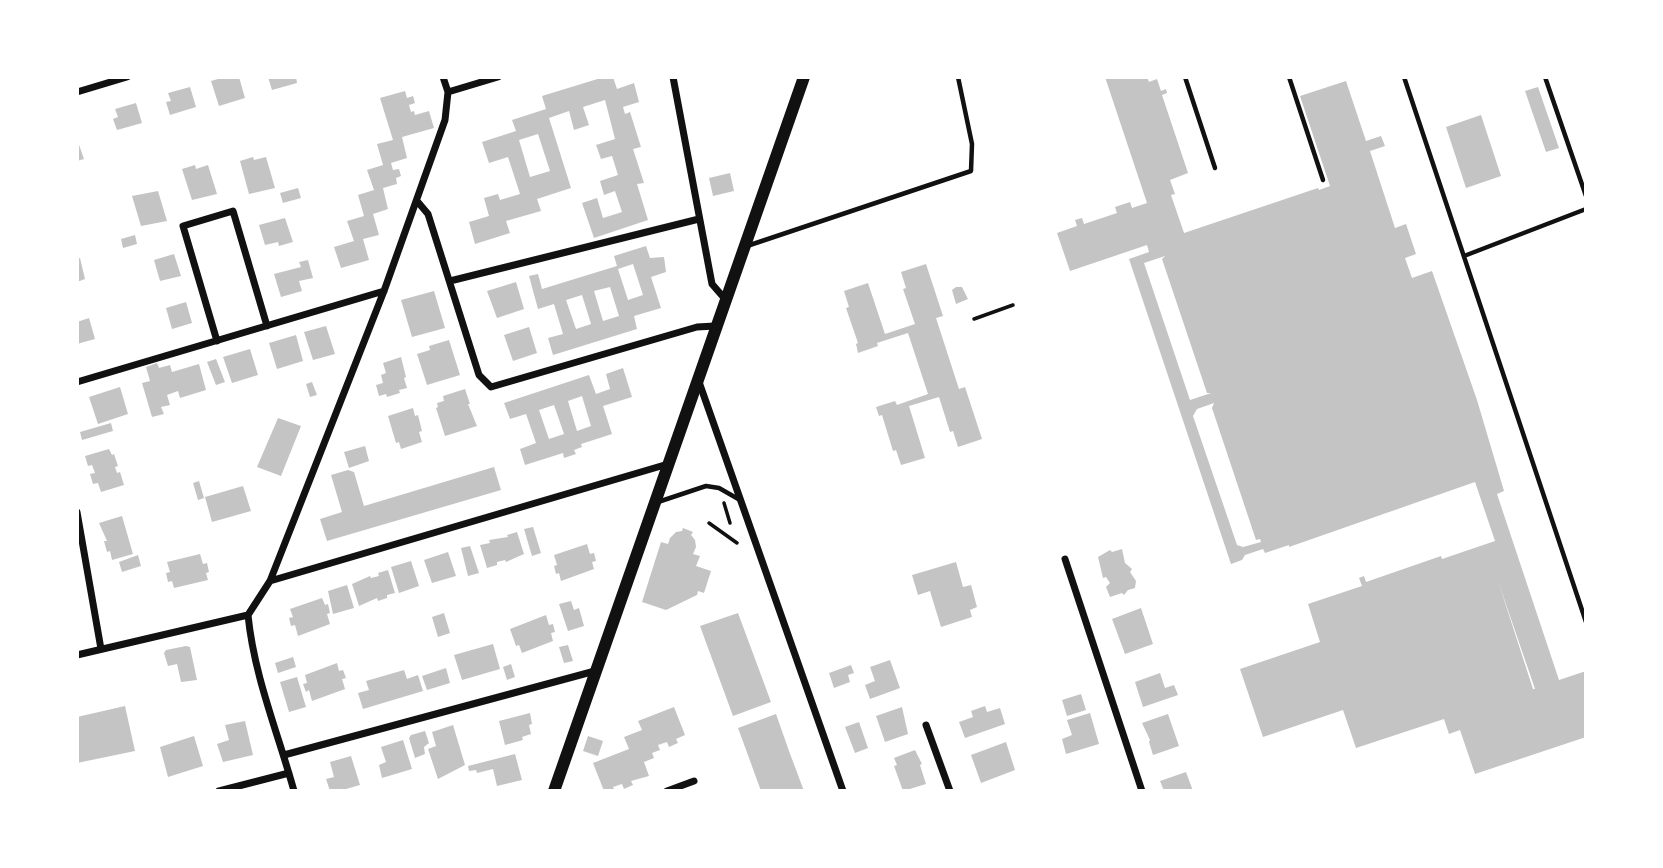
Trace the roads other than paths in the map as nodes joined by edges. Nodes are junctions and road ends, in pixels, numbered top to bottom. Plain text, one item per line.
1 (127, 77) edge
2 (443, 77) edge
3 (498, 77) edge
4 (673, 77) edge
5 (804, 77) edge
6 (958, 77) edge
7 (1185, 77) edge
8 (1289, 77) edge
9 (1404, 77) edge
10 (1545, 77) edge
11 (77, 92) edge
12 (448, 92) junction
13 (1215, 168) dead end
14 (1323, 180) dead end
15 (1586, 196) edge
16 (417, 201) junction
17 (1586, 209) edge
18 (699, 219) junction
19 (743, 247) junction
20 (1464, 256) junction
21 (450, 281) junction
22 (384, 291) junction
23 (724, 299) junction
24 (267, 326) junction
25 (715, 326) junction
26 (217, 341) junction
27 (77, 382) edge
28 (699, 382) junction
29 (668, 464) junction
30 (740, 500) junction
31 (654, 504) junction
32 (77, 512) edge
33 (1065, 559) dead end
34 (270, 581) junction
35 (248, 615) junction
36 (1586, 622) edge
37 (101, 649) junction
38 (77, 655) edge
39 (595, 671) junction
40 (926, 725) dead end
41 (284, 755) junction
42 (289, 773) junction
43 (694, 781) dead end
44 (219, 791) edge
45 (295, 791) edge
46 (554, 791) edge
47 (667, 791) edge
48 (843, 791) edge
49 (950, 791) edge
50 (1142, 791) edge

1 - 11 street
2 - 12 street
3 - 12 street
4 - 18 street
5 - 19 main road
6 - 19 lane
7 - 13 lane
8 - 14 lane
9 - 20 lane
10 - 15 lane
12 - 16 street
16 - 21 street
16 - 22 street
17 - 20 lane
18 - 21 street
18 - 23 street
19 - 23 main road
20 - 36 lane
21 - 25 street
22 - 24 street
22 - 34 street
23 - 25 main road
24 - 26 street
24 - 26 street
25 - 28 main road
26 - 27 street
28 - 29 main road
28 - 30 street
29 - 31 main road
29 - 34 street
30 - 31 lane
30 - 48 street
31 - 39 main road
32 - 37 street
33 - 50 street
34 - 35 street
35 - 37 street
35 - 41 street
37 - 38 street
39 - 41 street
39 - 46 main road
40 - 49 street
41 - 42 street
42 - 44 street
42 - 45 street
43 - 47 street

